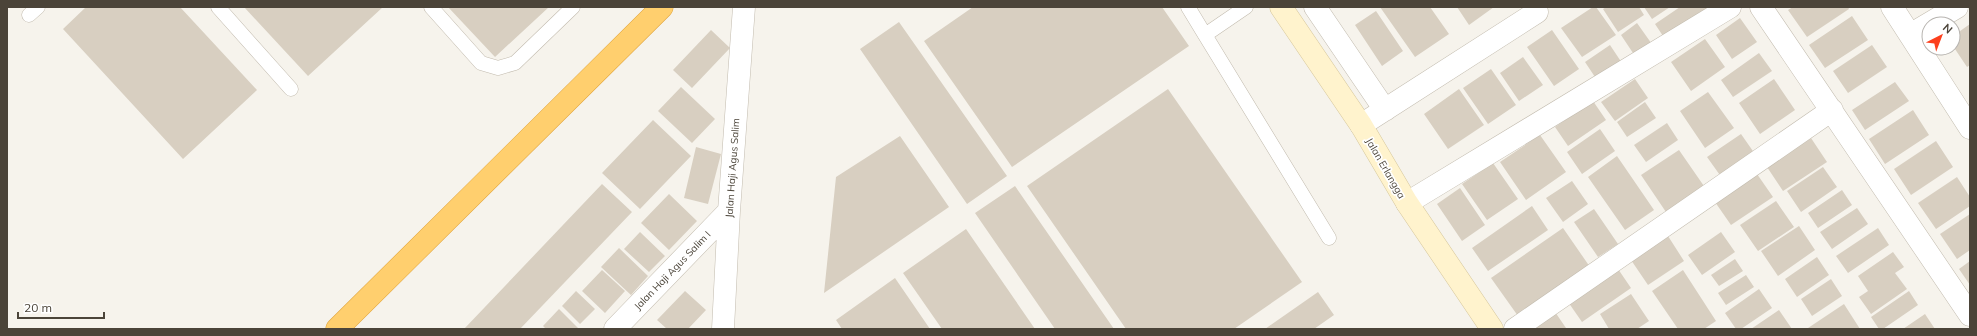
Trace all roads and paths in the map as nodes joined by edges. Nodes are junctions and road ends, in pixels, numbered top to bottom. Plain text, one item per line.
1 (218, 7) edge
2 (431, 7) edge
3 (573, 7) edge
4 (744, 7) edge
5 (1188, 7) edge
6 (1246, 7) edge
7 (1281, 7) edge
8 (1315, 7) edge
9 (1730, 7) edge
10 (1761, 7) edge
11 (1892, 7) edge
12 (1957, 7) edge
13 (658, 8) edge
14 (1539, 9) edge
15 (1205, 35) junction
16 (1910, 35) junction
17 (291, 89) dead end
18 (1385, 110) junction
19 (1832, 110) junction
20 (1361, 125) junction
21 (1970, 128) edge
22 (1407, 203) junction
23 (729, 211) junction
24 (1329, 238) dead end
25 (1970, 315) edge
26 (347, 326) edge
27 (615, 329) edge
28 (723, 329) edge
29 (1492, 329) edge
30 (1515, 329) edge

1 - 17 lane
2 - 3 lane
4 - 23 street, Jalan Haji Agus Salim
5 - 15 lane
6 - 15 lane
7 - 20 street, Jalan Erlangga
8 - 18 street
9 - 22 street
10 - 19 street
11 - 16 street
12 - 16 street
13 - 26 highway
14 - 18 street
15 - 24 lane
16 - 21 street
18 - 20 street
19 - 25 street
19 - 30 street
20 - 22 street, Jalan Erlangga
22 - 29 street, Jalan Erlangga
23 - 27 street, Jalan Haji Agus Salim I
23 - 28 street, Jalan Haji Agus Salim

